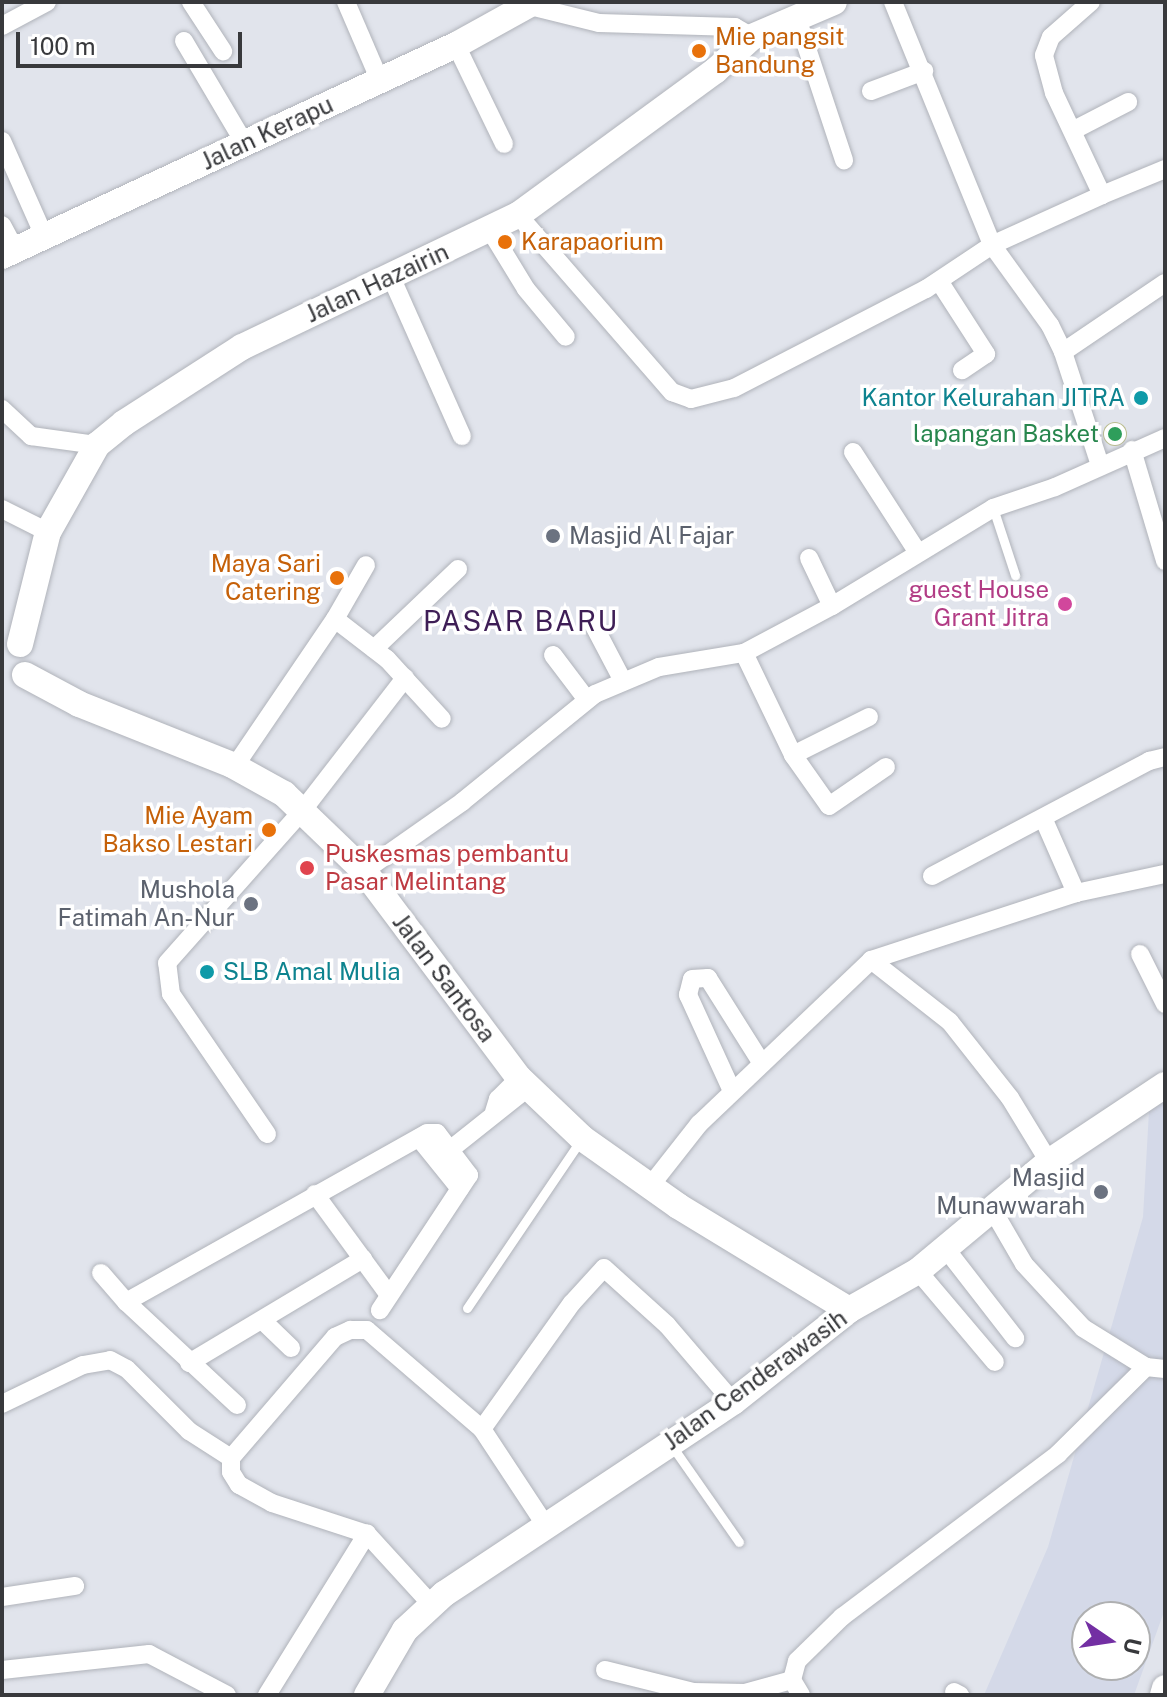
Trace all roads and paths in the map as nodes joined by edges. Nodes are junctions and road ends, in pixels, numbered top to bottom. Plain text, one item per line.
1 (47, 2) edge
2 (191, 2) edge
3 (346, 2) edge
4 (834, 2) edge
5 (893, 2) edge
6 (1091, 2) edge
7 (522, 6) edge
8 (797, 18) junction
9 (2, 26) edge
10 (752, 37) junction
11 (184, 41) dead end
12 (456, 45) junction
13 (223, 51) dead end
14 (924, 71) junction
15 (380, 81) junction
16 (871, 91) dead end
17 (1128, 102) dead end
18 (1074, 130) junction
19 (2, 141) edge
20 (245, 144) junction
21 (504, 144) dead end
22 (844, 160) dead end
23 (1165, 169) edge
24 (1102, 195) junction
25 (518, 215) junction
26 (2, 225) edge
27 (490, 230) junction
28 (44, 236) junction
29 (992, 245) junction
30 (8, 252) edge
31 (392, 279) junction
32 (939, 281) junction
33 (1165, 283) edge
34 (566, 337) dead end
35 (1063, 352) junction
36 (962, 370) dead end
37 (2, 409) edge
38 (462, 436) dead end
39 (1165, 438) edge
40 (97, 445) junction
41 (1132, 450) junction
42 (853, 452) dead end
43 (1100, 465) junction
44 (993, 508) junction
45 (2, 509) edge
46 (48, 532) junction
47 (918, 553) junction
48 (809, 558) dead end
49 (1165, 561) edge
50 (366, 565) dead end
51 (458, 569) dead end
52 (1015, 575) dead end
53 (832, 606) junction
54 (335, 619) junction
55 (592, 622) dead end
56 (11, 643) edge
57 (374, 649) junction
58 (744, 653) junction
59 (553, 655) dead end
60 (405, 678) junction
61 (14, 679) edge
62 (623, 681) junction
63 (587, 700) junction
64 (869, 717) dead end
65 (442, 719) dead end
66 (793, 755) junction
67 (1165, 757) edge
68 (235, 766) junction
69 (886, 767) dead end
70 (303, 810) junction
71 (1044, 820) junction
72 (364, 871) junction
73 (1165, 874) edge
74 (932, 876) dead end
75 (1076, 893) junction
76 (1140, 954) dead end
77 (871, 960) junction
78 (1165, 1004) edge
79 (761, 1062) junction
80 (524, 1083) junction
81 (1165, 1085) edge
82 (732, 1091) junction
83 (267, 1134) dead end
84 (419, 1138) junction
85 (582, 1138) junction
86 (451, 1149) junction
87 (1049, 1162) junction
88 (651, 1185) junction
89 (460, 1189) junction
90 (315, 1194) junction
91 (991, 1207) junction
92 (946, 1249) junction
93 (363, 1259) junction
94 (918, 1271) junction
95 (101, 1273) dead end
96 (126, 1302) junction
97 (467, 1308) dead end
98 (849, 1310) junction
99 (263, 1321) junction
100 (1015, 1338) dead end
101 (291, 1348) dead end
102 (995, 1362) dead end
103 (189, 1363) junction
104 (1156, 1368) edge
105 (733, 1402) junction
106 (2, 1404) edge
107 (237, 1405) dead end
108 (482, 1429) junction
109 (670, 1443) junction
110 (234, 1472) junction
111 (544, 1523) junction
112 (367, 1534) junction
113 (739, 1542) dead end
114 (75, 1586) dead end
115 (2, 1597) edge
116 (438, 1599) junction
117 (2, 1670) edge
118 (605, 1670) dead end
119 (796, 1688) edge
120 (1165, 1688) edge
121 (227, 1695) edge
122 (267, 1695) edge
123 (367, 1695) edge
124 (1163, 1695) edge

1 - 9 street
2 - 13 street
3 - 15 street
4 - 8 street, Jalan Hazairin
5 - 14 street
6 - 18 street
7 - 10 street
7 - 12 street, Jalan Kerapu
8 - 10 street, Jalan Hazairin
8 - 22 street
10 - 25 street, Jalan Hazairin
11 - 20 street
12 - 15 street, Jalan Kerapu
12 - 21 street
14 - 16 street
14 - 29 street
15 - 20 street, Jalan Kerapu
17 - 18 street
18 - 24 street
19 - 28 street
20 - 28 street, Jalan Kerapu
23 - 24 street
24 - 29 street
25 - 27 street, Jalan Hazairin
25 - 32 street
26 - 30 street
27 - 31 street, Jalan Hazairin
27 - 34 street
28 - 30 street, Jalan Kerapu
29 - 32 street
29 - 35 street
31 - 38 street
31 - 40 street, Jalan Hazairin
32 - 36 street
33 - 35 street
35 - 43 street
37 - 40 street
39 - 41 street
40 - 46 street, Jalan Hazairin
41 - 43 street
41 - 49 street
42 - 47 street
43 - 44 street
44 - 47 street
44 - 52 lane
45 - 46 street
46 - 56 street, Jalan Hazairin
47 - 53 street
48 - 53 street
50 - 54 street
51 - 57 street
53 - 58 street
54 - 57 street
54 - 68 street
55 - 62 street
56 - 61 street
57 - 60 street
58 - 62 street
58 - 66 street
59 - 63 street
60 - 65 street
60 - 70 street
61 - 68 street, Jalan Santosa
62 - 63 street
63 - 72 street
64 - 66 street
66 - 69 street
67 - 71 street
68 - 70 street, Jalan Santosa
70 - 72 street, Jalan Santosa
70 - 83 street
71 - 74 street
71 - 75 street
72 - 80 street, Jalan Santosa
73 - 75 street
75 - 77 street
76 - 78 street
77 - 79 street
77 - 87 street
79 - 82 street
79 - 82 street
80 - 85 street, Jalan Santosa
80 - 86 street
81 - 87 street, Jalan Cenderawasih
82 - 88 street
84 - 86 street
84 - 89 street
84 - 90 street
85 - 88 street, Jalan Santosa
85 - 97 lane
86 - 89 street
87 - 91 street, Jalan Cenderawasih
88 - 98 street, Jalan Santosa
89 - 93 street
90 - 93 street
90 - 96 street
91 - 92 street, Jalan Cenderawasih
91 - 104 street
92 - 94 street, Jalan Cenderawasih
92 - 100 street
93 - 99 street
94 - 98 street, Jalan Cenderawasih
94 - 102 street
95 - 96 street
96 - 103 street
98 - 105 street, Jalan Cenderawasih
99 - 101 street
99 - 103 street
103 - 107 street
104 - 119 street
105 - 108 street
105 - 109 street, Jalan Cenderawasih
106 - 110 street
108 - 110 street
108 - 111 street
109 - 111 street, Jalan Cenderawasih
109 - 113 lane
110 - 112 street
111 - 116 street, Jalan Cenderawasih
112 - 116 street
112 - 122 street
114 - 115 street
116 - 123 street, Jalan Cenderawasih
117 - 121 street
118 - 119 street
120 - 124 street

